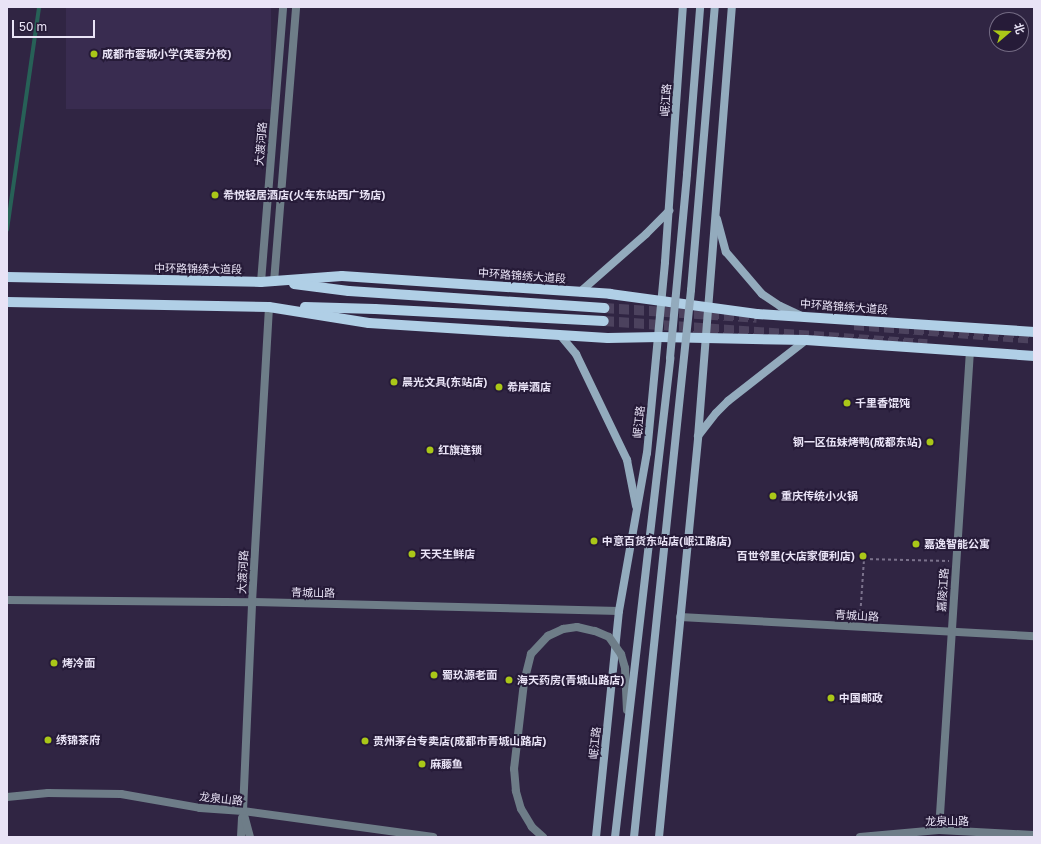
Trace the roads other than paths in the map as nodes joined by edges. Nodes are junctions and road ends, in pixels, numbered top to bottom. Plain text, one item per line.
1 (283, 7) edge
2 (296, 7) edge
3 (683, 7) edge
4 (700, 7) edge
5 (715, 7) edge
6 (732, 7) edge
7 (715, 209) junction
8 (669, 211) junction
9 (7, 277) edge
10 (261, 282) junction
11 (274, 282) junction
12 (580, 292) junction
13 (662, 301) junction
14 (7, 302) edge
15 (269, 307) junction
16 (708, 307) junction
17 (604, 308) tunnel mouth
18 (804, 317) junction
19 (604, 321) tunnel mouth
20 (1034, 332) edge
21 (560, 335) junction
22 (659, 337) junction
23 (706, 337) junction
24 (806, 340) junction
25 (970, 351) junction
26 (1034, 356) edge
27 (698, 437) junction
28 (638, 512) junction
29 (7, 600) edge
30 (252, 602) junction
31 (619, 611) junction
32 (680, 616) junction
33 (951, 633) junction
34 (1034, 636) edge
35 (628, 723) junction
36 (7, 797) edge
37 (243, 812) junction
38 (939, 830) junction
39 (1034, 835) edge
40 (241, 837) edge
41 (250, 837) edge
42 (433, 837) edge
43 (543, 837) edge
44 (596, 837) edge
45 (615, 837) edge
46 (634, 837) edge
47 (659, 837) edge
48 (860, 837) edge
49 (915, 837) edge
50 (968, 837) edge

1 - 10 street, 大渡河路
2 - 11 street
3 - 8 main road, 岷江路
4 - 35 main road, bridge
5 - 46 main road, bridge
6 - 7 main road
7 - 16 main road
7 - 18 main road
8 - 12 main road
8 - 13 main road, 岷江路
9 - 10 main road, 中环路锦绣大道段
10 - 11 main road, 中环路锦绣大道段
11 - 12 main road, 中环路锦绣大道段
11 - 17 main road
12 - 13 main road, 中环路锦绣大道段
13 - 16 main road, 中环路锦绣大道段
13 - 22 main road, 岷江路
14 - 15 main road
15 - 19 main road
15 - 21 main road
15 - 30 street, 大渡河路
16 - 18 main road, 中环路锦绣大道段
16 - 23 main road
18 - 20 main road, 中环路锦绣大道段
21 - 22 main road
21 - 28 main road
22 - 23 main road
22 - 28 main road, 岷江路
23 - 24 main road
23 - 27 main road
24 - 25 main road
24 - 27 main road
25 - 26 main road
25 - 33 street, 嘉陵江路
27 - 32 main road
28 - 31 main road, 岷江路
29 - 30 street, 青城山路
30 - 31 street, 青城山路
30 - 37 street, 大渡河路
31 - 44 main road, 岷江路
32 - 33 street, 青城山路
32 - 47 main road
33 - 34 street, 青城山路
33 - 38 street, 嘉陵江路
35 - 43 street, bridge
35 - 45 main road, bridge
36 - 37 street, 龙泉山路
37 - 40 street
37 - 41 street, 大渡河路
37 - 42 street, 龙泉山路
38 - 39 street, 龙泉山路
38 - 48 street, 龙泉山路
49 - 50 street

